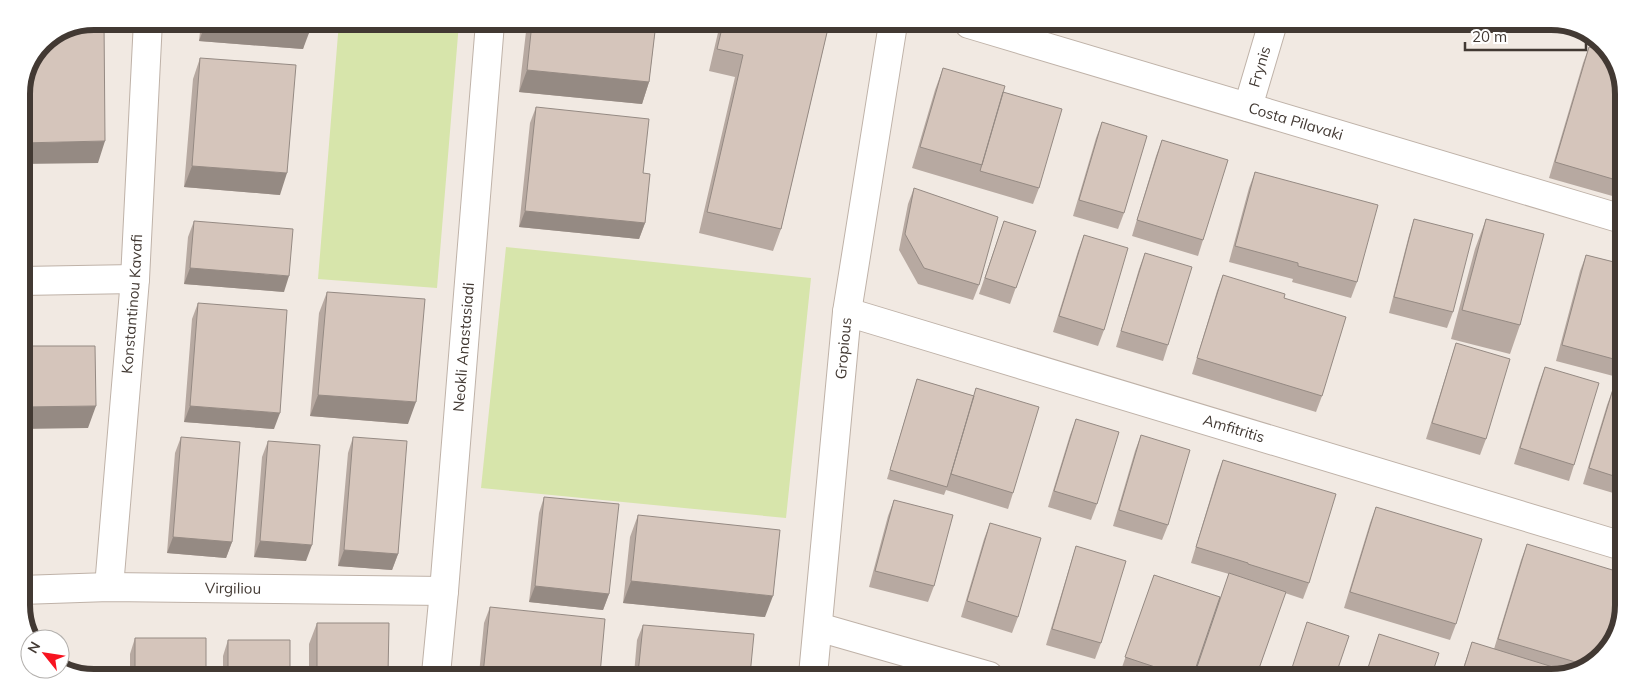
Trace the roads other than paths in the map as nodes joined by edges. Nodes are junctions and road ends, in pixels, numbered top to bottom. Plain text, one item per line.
1 (148, 30) edge
2 (489, 30) edge
3 (892, 30) edge
4 (989, 30) edge
5 (1271, 30) edge
6 (1248, 107) junction
7 (1615, 216) edge
8 (135, 279) junction
9 (30, 280) edge
10 (847, 312) junction
11 (1615, 544) edge
12 (109, 587) junction
13 (30, 590) edge
14 (444, 591) junction
15 (818, 627) junction
16 (436, 669) edge
17 (814, 669) edge
18 (965, 669) edge

1 - 8 street, Konstantinou Kavafi
2 - 14 street, Neokli Anastasiadi
3 - 10 street, Gropious
4 - 6 street, Costa Pilavaki
5 - 6 street, Frynis
6 - 7 street, Costa Pilavaki
8 - 9 street
8 - 12 street, Konstantinou Kavafi
10 - 11 street, Amfitritis
10 - 15 street, Gropious
12 - 13 street, Virgiliou
12 - 14 street, Virgiliou
14 - 16 street, Neokli Anastasiadi
15 - 17 street, Gropious
15 - 18 street

